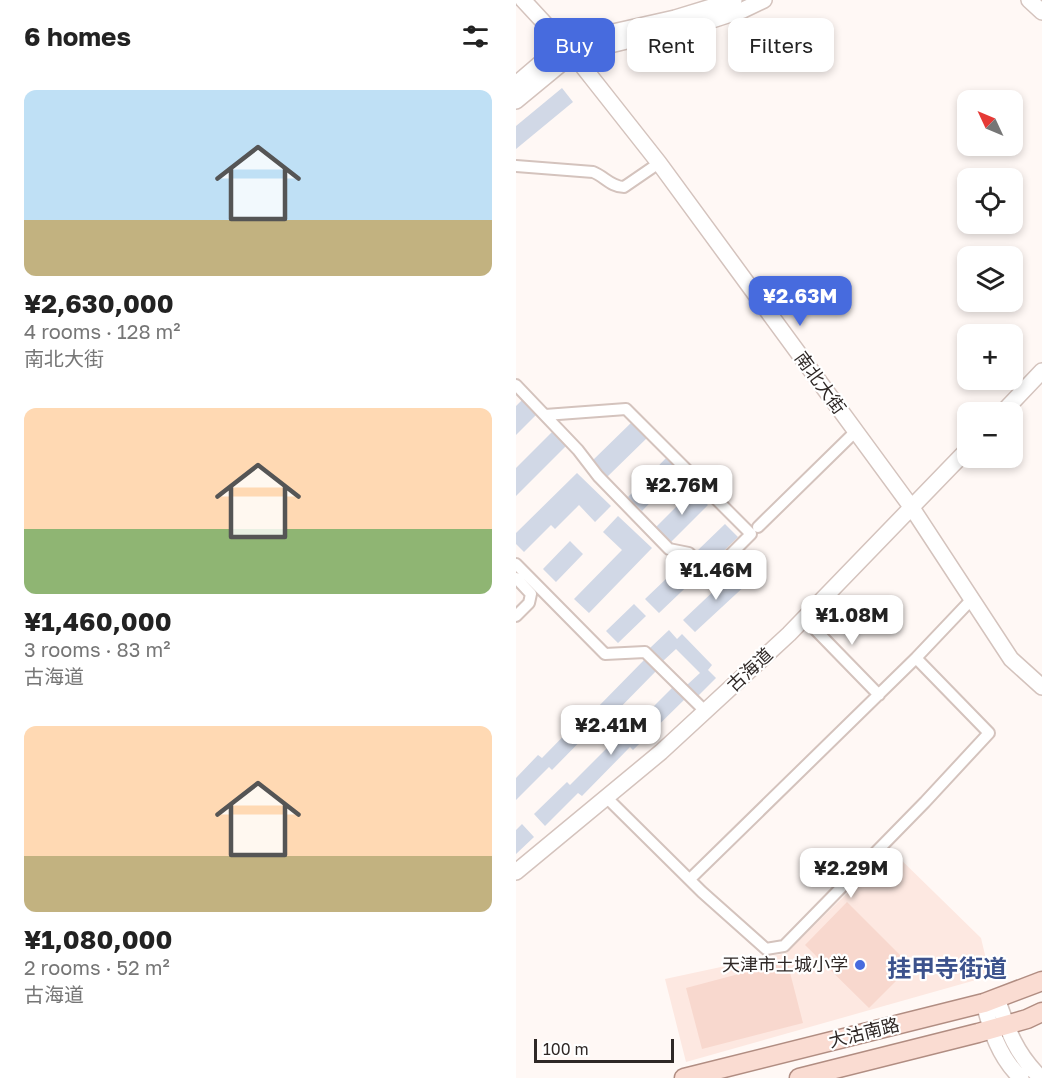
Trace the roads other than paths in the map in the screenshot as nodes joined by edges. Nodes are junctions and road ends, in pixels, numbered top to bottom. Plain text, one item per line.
1 (523, 0) edge
2 (734, 0) edge
3 (764, 0) edge
4 (1029, 0) edge
5 (1042, 12) edge
6 (540, 18) edge
7 (620, 37) junction
8 (615, 38) edge
9 (534, 72) edge
10 (546, 72) edge
11 (587, 72) edge
12 (516, 84) edge
13 (516, 101) edge
14 (659, 163) junction
15 (516, 166) edge
16 (1042, 371) edge
17 (516, 385) edge
18 (1013, 402) edge
19 (545, 415) junction
20 (856, 431) junction
21 (957, 461) edge
22 (912, 508) junction
23 (758, 527) dead end
24 (516, 564) edge
25 (516, 578) edge
26 (972, 599) junction
27 (516, 616) edge
28 (804, 618) junction
29 (916, 658) junction
30 (1042, 687) edge
31 (879, 695) junction
32 (705, 711) junction
33 (606, 797) junction
34 (516, 872) edge
35 (690, 879) junction
36 (1042, 981) edge
37 (991, 1001) junction
38 (1042, 1012) edge
39 (998, 1027) junction
40 (684, 1078) edge
41 (799, 1078) edge
42 (1021, 1078) edge
43 (1041, 1078) edge

1 - 6 street, 南北大街
2 - 7 street
3 - 7 street
4 - 5 street
7 - 8 street
9 - 12 street
10 - 13 street
11 - 14 street, 南北大街
14 - 15 street
14 - 20 street, 南北大街
16 - 18 street
17 - 19 street
19 - 19 street
20 - 22 street, 南北大街
20 - 23 street
21 - 22 street, 古海道
22 - 26 street, 南北大街
22 - 28 street, 古海道
24 - 32 street
25 - 27 street
26 - 29 street
26 - 30 street, 南北大街
28 - 31 street
28 - 32 street, 古海道
29 - 31 street
29 - 35 street
31 - 35 street
32 - 33 street, 古海道
33 - 34 street, 古海道
33 - 35 street
36 - 37 main road, 大沽南路
37 - 39 street
37 - 40 main road, 大沽南路
38 - 39 main road, 大沽南路
39 - 41 main road, 大沽南路
39 - 42 street
39 - 43 street

